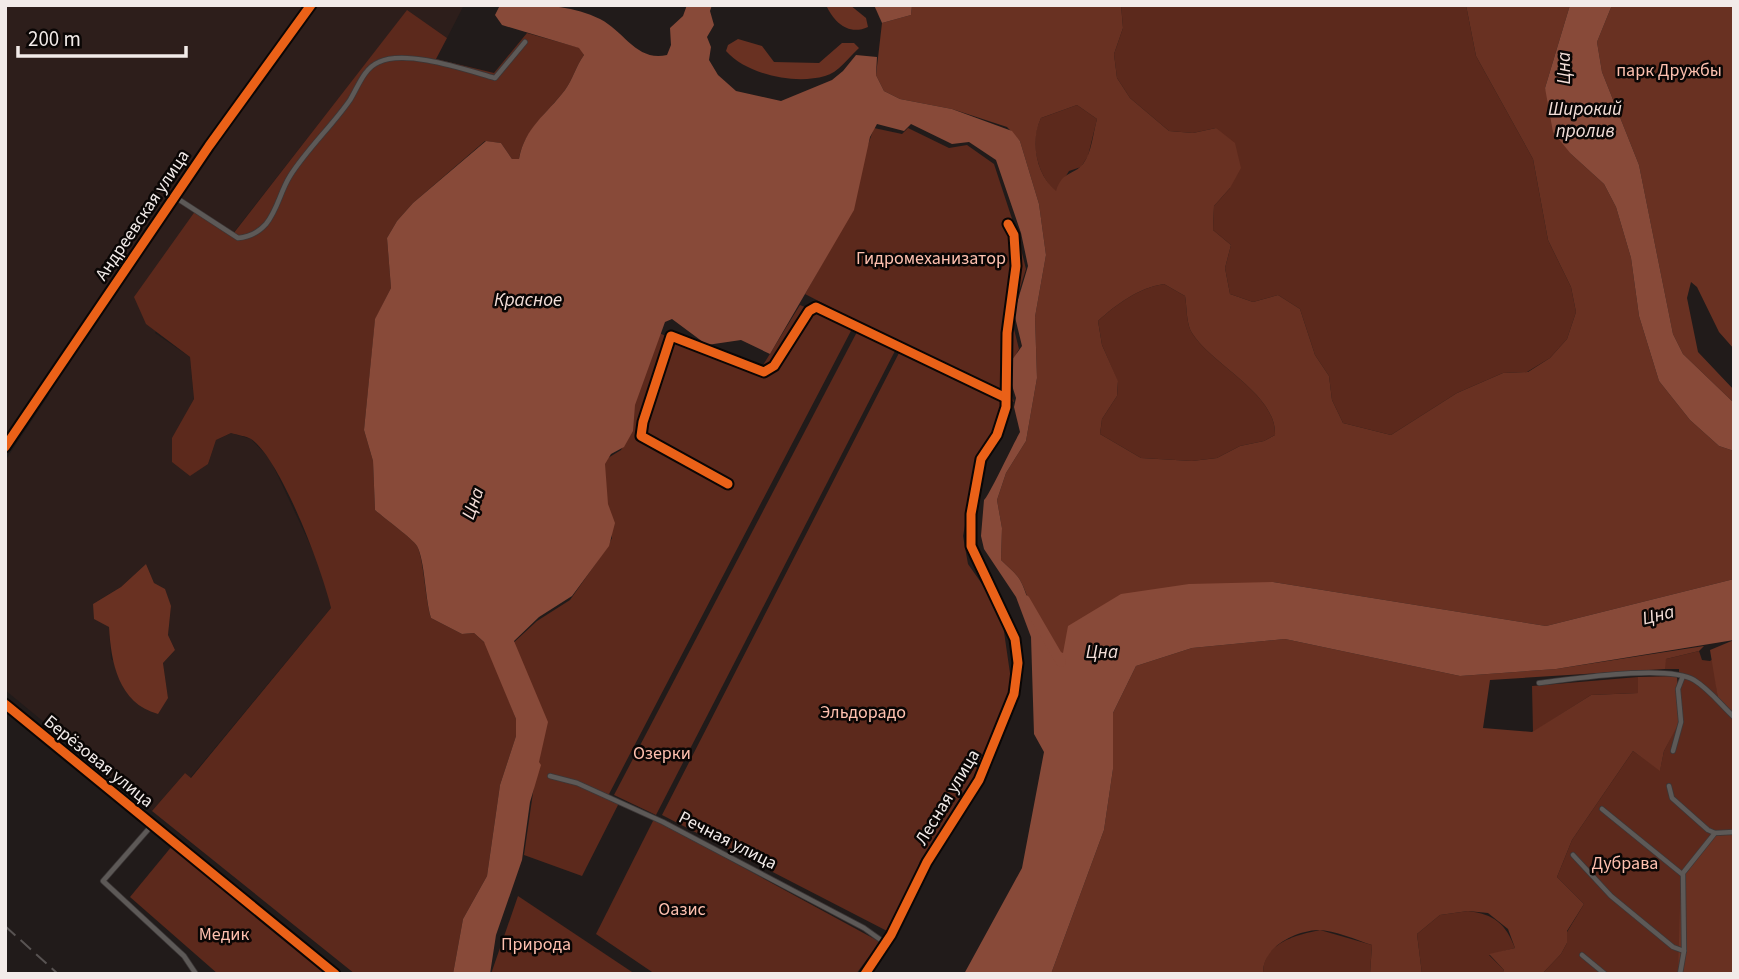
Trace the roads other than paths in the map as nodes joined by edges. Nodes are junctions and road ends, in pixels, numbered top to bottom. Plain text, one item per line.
1 (311, 5) edge
2 (525, 43) dead end
3 (175, 196) junction
4 (1008, 224) dead end
5 (1004, 397) junction
6 (5, 447) edge
7 (728, 484) dead end
8 (1683, 676) junction
9 (1539, 683) dead end
10 (5, 704) edge
11 (1734, 717) edge
12 (1673, 751) dead end
13 (550, 776) dead end
14 (1669, 786) dead end
15 (1602, 809) dead end
16 (153, 824) junction
17 (1734, 832) edge
18 (1715, 833) junction
19 (1573, 855) dead end
20 (1683, 874) junction
21 (886, 944) junction
22 (1684, 951) junction
23 (1582, 955) dead end
24 (196, 974) edge
25 (335, 974) edge
26 (865, 974) edge
27 (1605, 974) edge
28 (1680, 974) edge

1 - 3 street, Андреевская улица
2 - 3 street
3 - 6 street, Андреевская улица
4 - 5 street, Лесная улица
5 - 7 street
5 - 21 street, Лесная улица
8 - 9 street
8 - 11 street
8 - 12 street
10 - 16 street, Берёзовая улица
13 - 21 street, Речная улица
14 - 18 street
15 - 20 street
16 - 24 street
16 - 25 street, Берёзовая улица
17 - 18 street
18 - 20 street
19 - 22 street
20 - 22 street
21 - 26 street, Лесная улица
22 - 28 street
23 - 27 street

